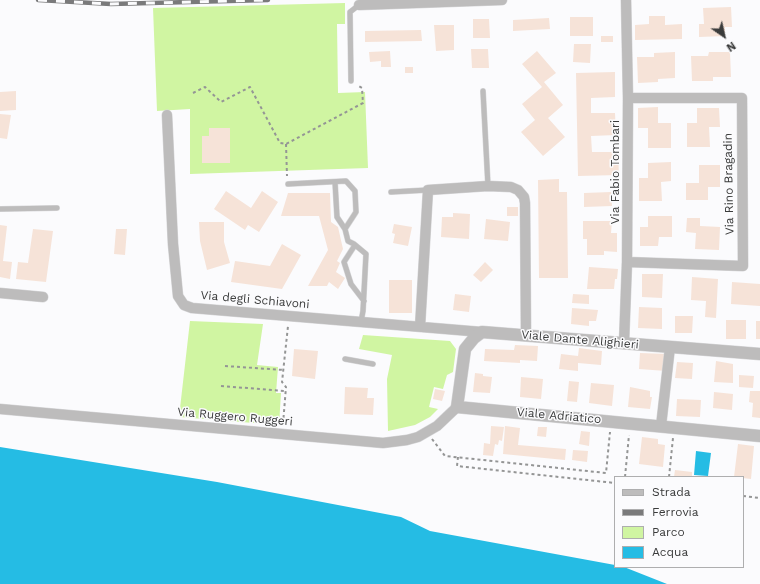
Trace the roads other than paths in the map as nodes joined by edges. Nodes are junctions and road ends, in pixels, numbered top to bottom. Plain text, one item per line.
1 (502, 0) edge
2 (626, 0) edge
3 (359, 5) joint
4 (351, 81) road end
5 (483, 91) dead end
6 (628, 98) junction
7 (167, 115) dead end
8 (335, 182) junction
9 (288, 184) road end
10 (488, 186) junction
11 (428, 190) junction
12 (392, 192) dead end
13 (0, 208) edge
14 (57, 208) dead end
15 (345, 229) junction
16 (355, 245) junction
17 (627, 262) junction
18 (0, 293) edge
19 (43, 297) dead end
20 (364, 301) junction
21 (361, 322) junction
22 (420, 327) junction
23 (482, 332) junction
24 (526, 335) junction
25 (624, 343) junction
26 (670, 347) junction
27 (760, 354) edge
28 (345, 359) dead end
29 (373, 364) dead end
30 (457, 407) junction
31 (0, 409) edge
32 (661, 426) junction
33 (760, 436) edge

1 - 3 street
2 - 6 street, Via Fabio Tombari
3 - 4 lane
5 - 10 lane
6 - 17 street, Via Fabio Tombari
6 - 17 street, Via Rino Bragadin
7 - 21 street, Via degli Schiavoni
8 - 9 lane
8 - 15 lane
8 - 15 lane
10 - 11 street
10 - 24 street
11 - 12 lane
11 - 22 street
13 - 14 lane
15 - 16 lane
16 - 20 lane
16 - 20 lane
17 - 25 street, Via Fabio Tombari
18 - 19 street
20 - 21 lane
21 - 22 street, Via degli Schiavoni
22 - 23 street, Via degli Schiavoni
23 - 24 street, Viale Dante Alighieri
23 - 30 street
24 - 25 street, Viale Dante Alighieri
25 - 26 street, Viale Dante Alighieri
26 - 27 street, Viale Dante Alighieri
26 - 32 street
28 - 29 lane
30 - 31 street, Via Ruggero Ruggeri
30 - 32 street, Viale Adriatico
32 - 33 street, Viale Adriatico

